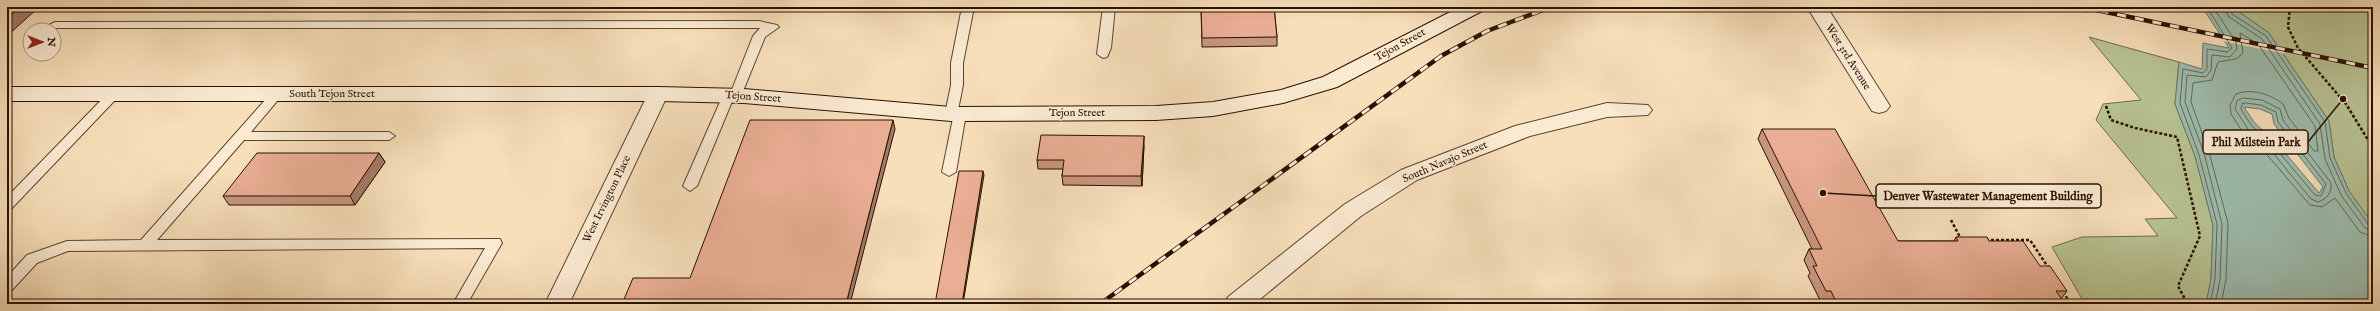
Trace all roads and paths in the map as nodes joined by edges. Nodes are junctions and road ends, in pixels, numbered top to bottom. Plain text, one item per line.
1 (968, 7) edge
2 (1109, 7) edge
3 (1474, 7) edge
4 (1817, 7) edge
5 (2290, 7) edge
6 (62, 25) edge
7 (1103, 54) dead end
8 (7, 94) edge
9 (114, 94) junction
10 (277, 94) junction
11 (658, 94) junction
12 (732, 96) junction
13 (1879, 106) dead end
14 (2106, 106) dead end
15 (1641, 110) dead end
16 (956, 114) junction
17 (240, 136) junction
18 (389, 136) dead end
19 (2373, 148) edge
20 (950, 172) dead end
21 (690, 186) dead end
22 (7, 205) edge
23 (1951, 220) dead end
24 (1962, 240) edge
25 (1985, 240) edge
26 (146, 244) junction
27 (2050, 272) edge
28 (2059, 285) edge
29 (7, 286) edge
30 (460, 304) edge
31 (557, 304) edge
32 (1237, 304) edge
33 (2071, 304) edge
34 (2182, 304) edge

1 - 16 lane
2 - 7 lane
3 - 16 street, Tejon Street
4 - 13 street, West 3rd Avenue
5 - 19 path
6 - 12 lane
8 - 9 street, South Tejon Street
9 - 10 street, South Tejon Street
9 - 22 lane
10 - 11 street, South Tejon Street
10 - 17 lane
11 - 12 street, Tejon Street
11 - 31 street, West Irvington Place
12 - 16 street, Tejon Street
12 - 21 lane
14 - 34 path
15 - 32 street, South Navajo Street
16 - 20 lane
17 - 18 lane
17 - 26 lane
23 - 24 path
25 - 27 path
26 - 29 lane
26 - 30 lane
28 - 33 path

